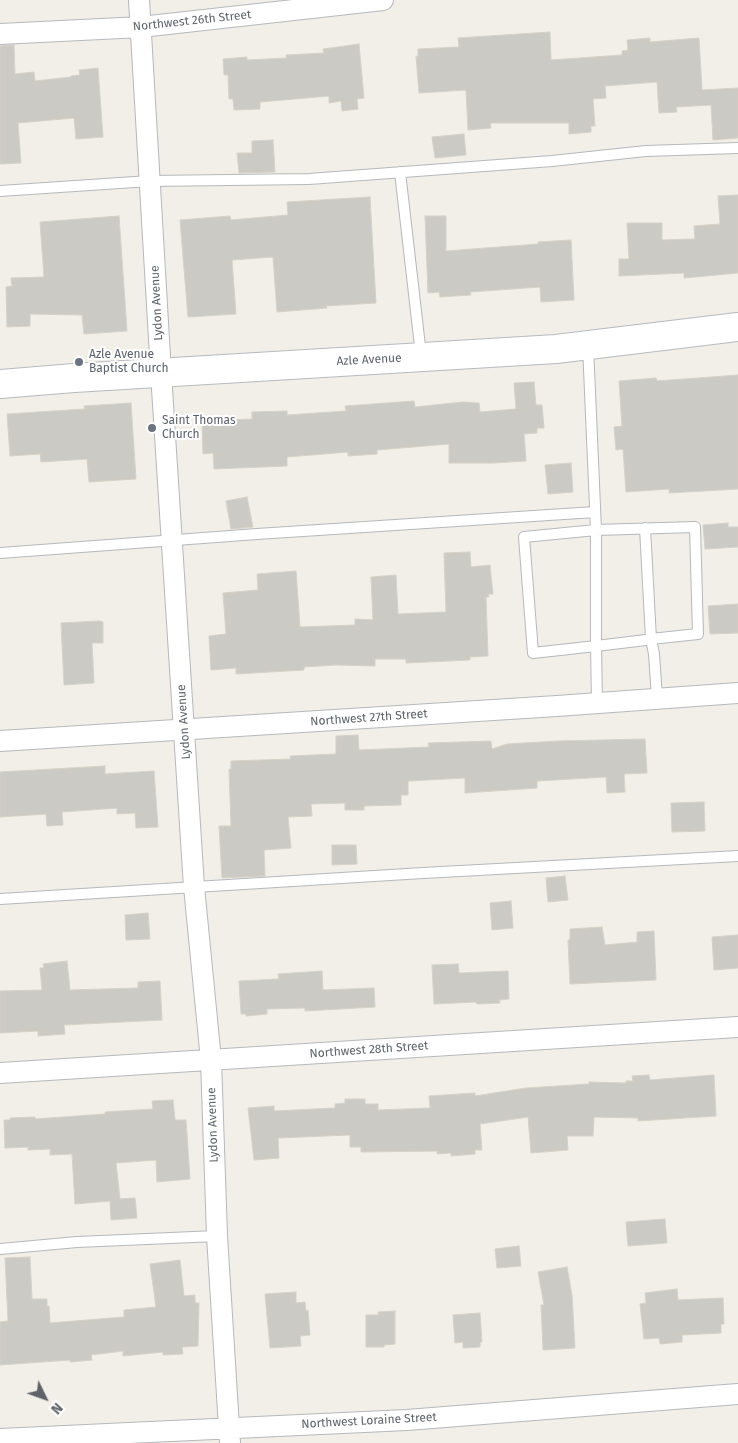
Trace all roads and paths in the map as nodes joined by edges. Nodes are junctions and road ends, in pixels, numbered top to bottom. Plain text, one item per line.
1 (139, 0) edge
2 (382, 0) edge
3 (141, 27) junction
4 (0, 34) edge
5 (738, 148) edge
6 (400, 172) junction
7 (150, 181) junction
8 (0, 191) edge
9 (738, 327) edge
10 (588, 345) junction
11 (421, 357) junction
12 (161, 373) junction
13 (0, 384) edge
14 (595, 512) junction
15 (645, 528) junction
16 (596, 530) junction
17 (172, 541) junction
18 (0, 553) edge
19 (651, 639) junction
20 (596, 646) junction
21 (738, 693) edge
22 (657, 698) junction
23 (598, 703) junction
24 (185, 729) junction
25 (0, 741) edge
26 (738, 856) edge
27 (194, 887) junction
28 (0, 899) edge
29 (738, 1026) edge
30 (211, 1060) junction
31 (0, 1073) edge
32 (217, 1236) junction
33 (0, 1249) edge
34 (738, 1394) edge
35 (230, 1436) edge
36 (0, 1439) edge

1 - 3 street, Lydon Avenue
2 - 3 street, Northwest 26th Street
3 - 4 street, Northwest 26th Street
3 - 7 street, Lydon Avenue
5 - 6 lane
6 - 7 lane
6 - 11 lane
7 - 8 lane
7 - 12 street, Lydon Avenue
9 - 10 main road, Azle Avenue
10 - 11 main road, Azle Avenue
10 - 14 lane
11 - 12 main road, Azle Avenue
12 - 13 main road, Azle Avenue
12 - 17 street, Lydon Avenue
14 - 16 lane
14 - 17 lane
15 - 16 lane
15 - 19 lane
15 - 19 lane
16 - 20 lane
16 - 20 lane
17 - 18 lane
17 - 24 street, Lydon Avenue
19 - 20 lane
19 - 22 lane
20 - 23 lane
21 - 22 street, Northwest 27th Street
22 - 23 street, Northwest 27th Street
23 - 24 street, Northwest 27th Street
24 - 25 street, Northwest 27th Street
24 - 27 street, Lydon Avenue
26 - 27 lane
27 - 28 lane
27 - 30 street, Lydon Avenue
29 - 30 street, Northwest 28th Street
30 - 31 street, Northwest 28th Street
30 - 32 street, Lydon Avenue
32 - 33 lane
32 - 35 street, Lydon Avenue
34 - 35 street, Northwest Loraine Street
35 - 36 street, Northwest Loraine Street

